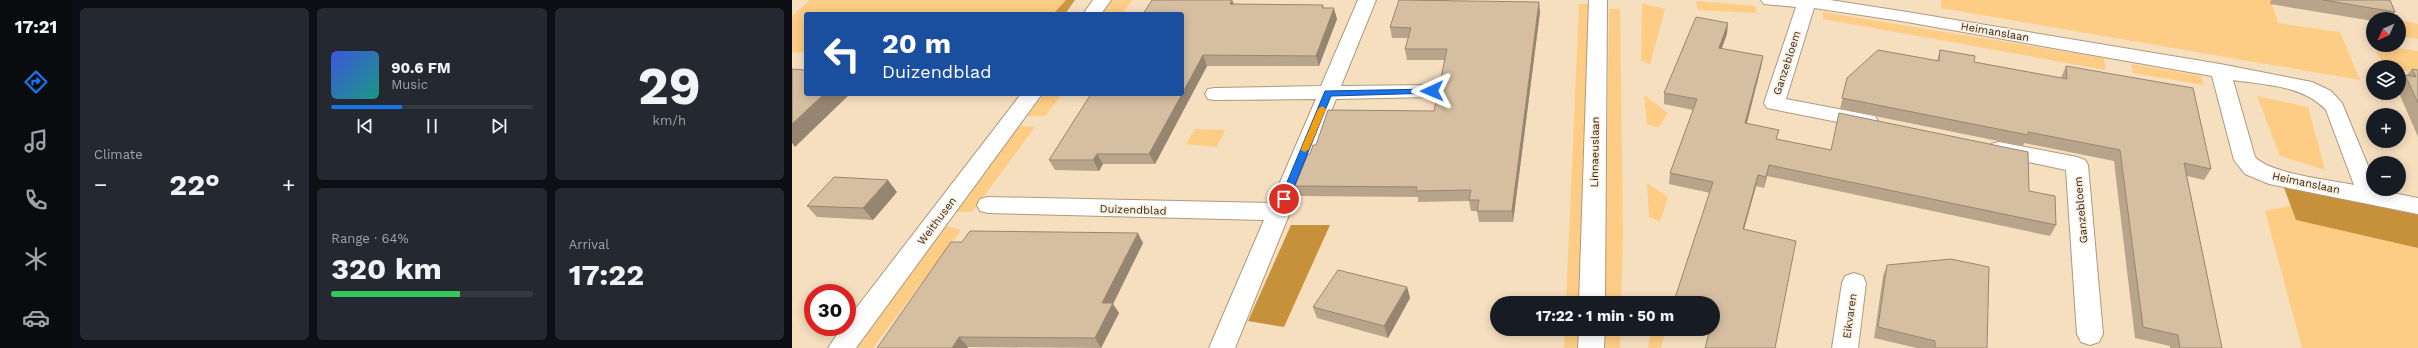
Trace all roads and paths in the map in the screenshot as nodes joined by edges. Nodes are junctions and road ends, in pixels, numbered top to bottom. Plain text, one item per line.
1 (1102, 0) edge
2 (1367, 0) edge
3 (1598, 0) edge
4 (1770, 0) edge
5 (1807, 2) junction
6 (1903, 8) edge
7 (1093, 12) edge
8 (2220, 70) junction
9 (1432, 91) dead end
10 (1328, 93) junction
11 (1215, 94) dead end
12 (1030, 96) edge
13 (1886, 125) edge
14 (1978, 144) edge
15 (2366, 188) edge
16 (2366, 195) edge
17 (2369, 196) edge
18 (988, 205) dead end
19 (2418, 206) edge
20 (1279, 212) junction
21 (1854, 283) dead end
22 (1592, 296) edge
23 (2090, 334) dead end
24 (1592, 336) edge
25 (841, 348) edge
26 (1222, 348) edge
27 (1591, 348) edge
28 (1845, 348) edge

1 - 7 street
2 - 10 street
3 - 22 street, Linnaeuslaan
4 - 5 street, Heimanslaan
5 - 6 street, Heimanslaan
5 - 13 street, Ganzebloem
6 - 8 street, Heimanslaan
8 - 15 street, Heimanslaan
8 - 16 street, Heimanslaan
9 - 10 street
10 - 11 street
10 - 20 street
12 - 25 street, Weithusen
14 - 23 street, Ganzebloem
17 - 19 street, Heimanslaan
18 - 20 street, Duizendblad
20 - 26 street
21 - 28 street, Eikvaren
24 - 27 street

